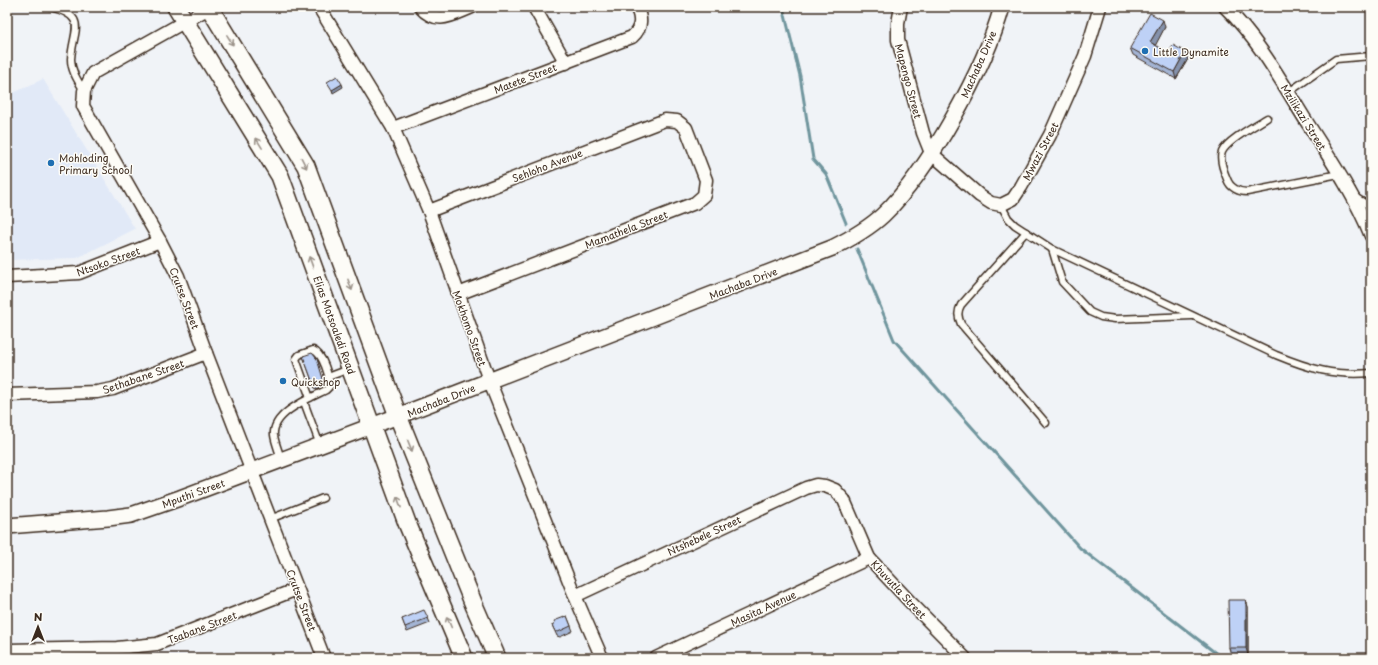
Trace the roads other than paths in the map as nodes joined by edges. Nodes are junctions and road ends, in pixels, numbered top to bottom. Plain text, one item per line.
1 (50, 7) edge
2 (176, 7) edge
3 (209, 7) edge
4 (319, 7) edge
5 (420, 7) edge
6 (472, 7) edge
7 (534, 7) edge
8 (901, 7) edge
9 (1002, 7) edge
10 (1100, 7) edge
11 (1225, 7) edge
12 (638, 10) edge
13 (185, 22) junction
14 (1371, 56) edge
15 (566, 63) junction
16 (84, 90) junction
17 (1289, 92) junction
18 (1267, 118) dead end
19 (665, 120) joint
20 (393, 128) junction
21 (931, 154) junction
22 (1339, 174) junction
23 (1353, 196) junction
24 (1001, 205) junction
25 (1371, 207) edge
26 (429, 211) junction
27 (1026, 232) junction
28 (1371, 236) edge
29 (160, 241) junction
30 (1052, 249) junction
31 (7, 277) edge
32 (458, 294) junction
33 (1194, 316) junction
34 (206, 353) junction
35 (350, 368) junction
36 (1371, 373) edge
37 (328, 378) junction
38 (489, 380) junction
39 (7, 395) edge
40 (310, 398) junction
41 (304, 402) junction
42 (398, 416) junction
43 (1046, 424) dead end
44 (372, 426) junction
45 (320, 446) junction
46 (281, 460) junction
47 (252, 470) junction
48 (835, 490) joint
49 (323, 498) dead end
50 (270, 519) junction
51 (7, 526) edge
52 (869, 558) junction
53 (297, 589) junction
54 (575, 596) junction
55 (7, 650) edge
56 (324, 658) edge
57 (464, 658) edge
58 (497, 658) edge
59 (602, 658) edge
60 (656, 658) edge
61 (965, 658) edge

1 - 16 lane
2 - 13 main road, Elias Motsoaledi Road
3 - 13 street
3 -> 42 main road
4 - 20 street, Mokhomo Street
5 - 6 street
7 - 15 street
8 - 21 street, Mapengo Street
9 - 21 street, Machaba Drive
10 - 24 street, Mwazi Street
11 - 17 street, Mzilikazi Street
12 - 15 street, Matete Street
13 - 16 street
35 -> 13 main road, Elias Motsoaledi Road
14 - 17 lane
15 - 20 street, Matete Street
16 - 29 street, Crutse Street
17 - 22 street, Mzilikazi Street
18 - 22 lane
19 - 26 street, Sehloho Avenue
19 - 32 street, Mamathela Street
20 - 26 street, Mokhomo Street
21 - 24 street
21 - 38 street, Machaba Drive
22 - 23 street, Mzilikazi Street
23 - 25 lane
23 - 28 street, Mzilikazi Street
24 - 27 lane
26 - 32 street, Mokhomo Street
27 - 30 lane
27 - 43 lane
29 - 31 street, Ntsoko Street
29 - 34 street, Crutse Street
30 - 33 lane
30 - 33 lane
32 - 38 street, Mokhomo Street
33 - 36 lane
34 - 39 street, Sethabane Street
34 - 47 street, Crutse Street
35 - 37 lane
35 - 44 main road, Elias Motsoaledi Road
37 - 40 lane
37 - 40 lane
38 - 42 street, Machaba Drive
38 - 54 street, Mokhomo Street
40 - 41 lane
41 - 45 lane
41 - 46 lane
42 - 44 street, Machaba Drive
42 -> 58 main road
44 - 45 street, Mputhi Street
57 -> 44 main road, Elias Motsoaledi Road
45 - 46 street, Mputhi Street
46 - 47 street, Mputhi Street
47 - 50 street, Crutse Street
47 - 51 street, Mputhi Street
48 - 52 street, Khuvutla Street
48 - 54 street, Ntshebele Street
49 - 50 lane
50 - 53 street, Crutse Street
52 - 60 street, Masita Avenue
52 - 61 street, Khuvutla Street
53 - 55 street, Tsabane Street
53 - 56 street, Crutse Street
54 - 59 street, Mokhomo Street

